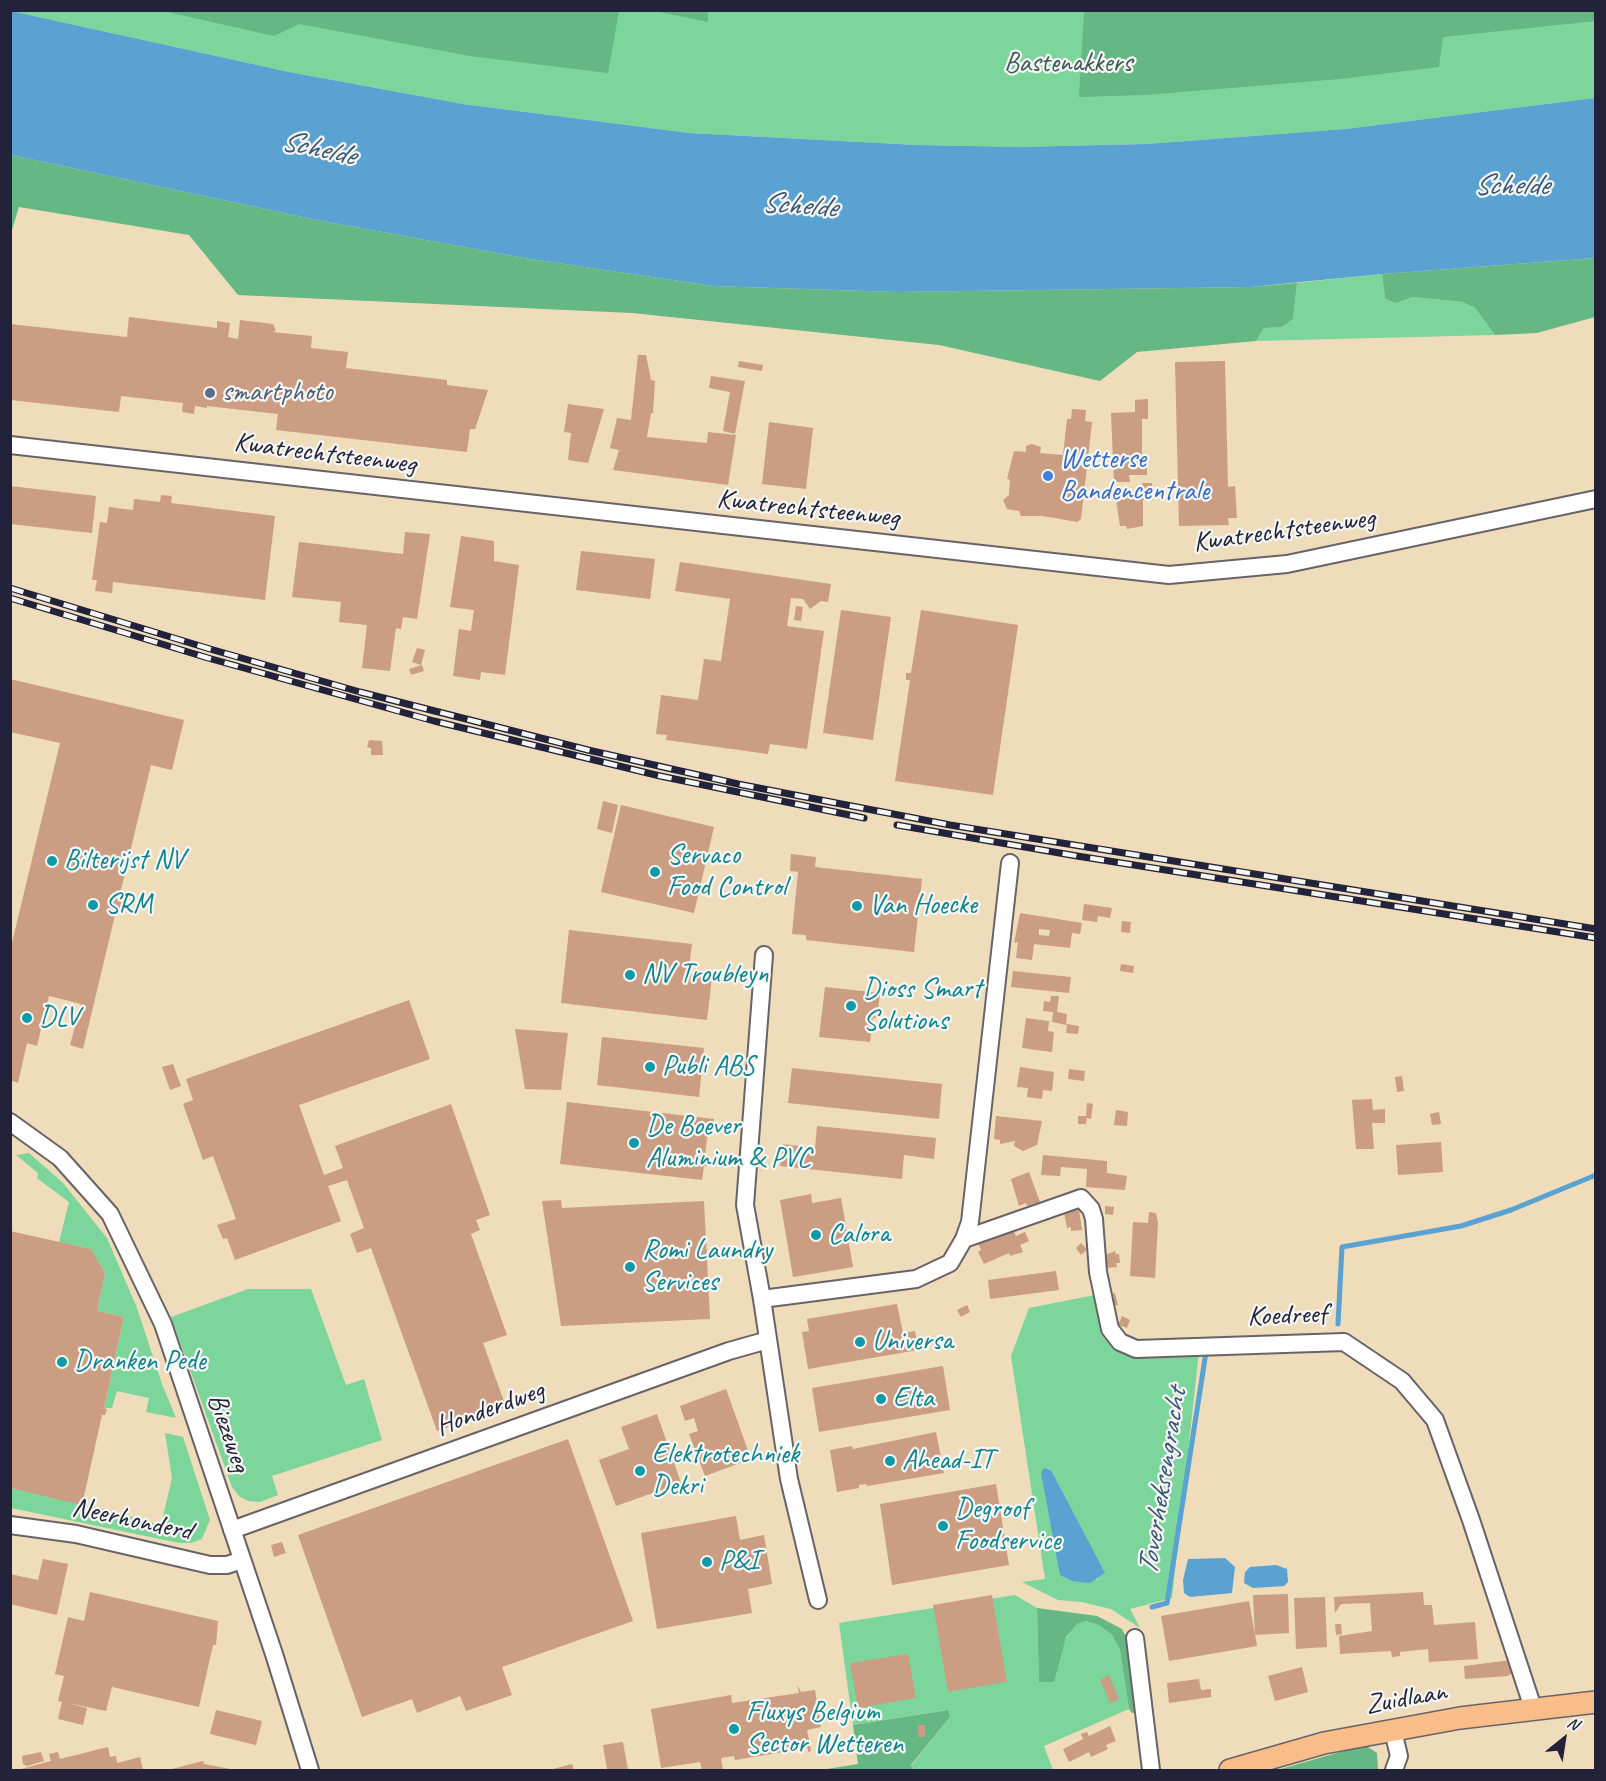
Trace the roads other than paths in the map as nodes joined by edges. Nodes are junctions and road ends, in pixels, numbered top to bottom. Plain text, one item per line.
1 (10, 445) edge
2 (1596, 499) edge
3 (1010, 863) dead end
4 (764, 956) dead end
5 (10, 1122) edge
6 (964, 1239) junction
7 (762, 1299) junction
8 (768, 1340) junction
9 (10, 1525) edge
10 (232, 1530) junction
11 (242, 1560) junction
12 (818, 1600) dead end
13 (1135, 1638) dead end
14 (1596, 1702) edge
15 (1533, 1708) junction
16 (1393, 1731) junction
17 (310, 1770) edge
18 (1151, 1770) edge
19 (1230, 1770) edge
20 (1394, 1770) edge

1 - 2 street, Kwatrechtsteenweg
3 - 6 street
4 - 7 street
5 - 10 street, Biezeweg
6 - 7 street
6 - 15 street, Koedreef
7 - 8 street
8 - 10 street, Honderdweg
8 - 12 street
9 - 11 street, Neerhonderd
10 - 11 street, Biezeweg
11 - 17 street, Biezeweg
13 - 18 street
14 - 15 main road, Zuidlaan
15 - 16 main road, Zuidlaan
16 - 19 main road, Zuidlaan
16 - 20 street

